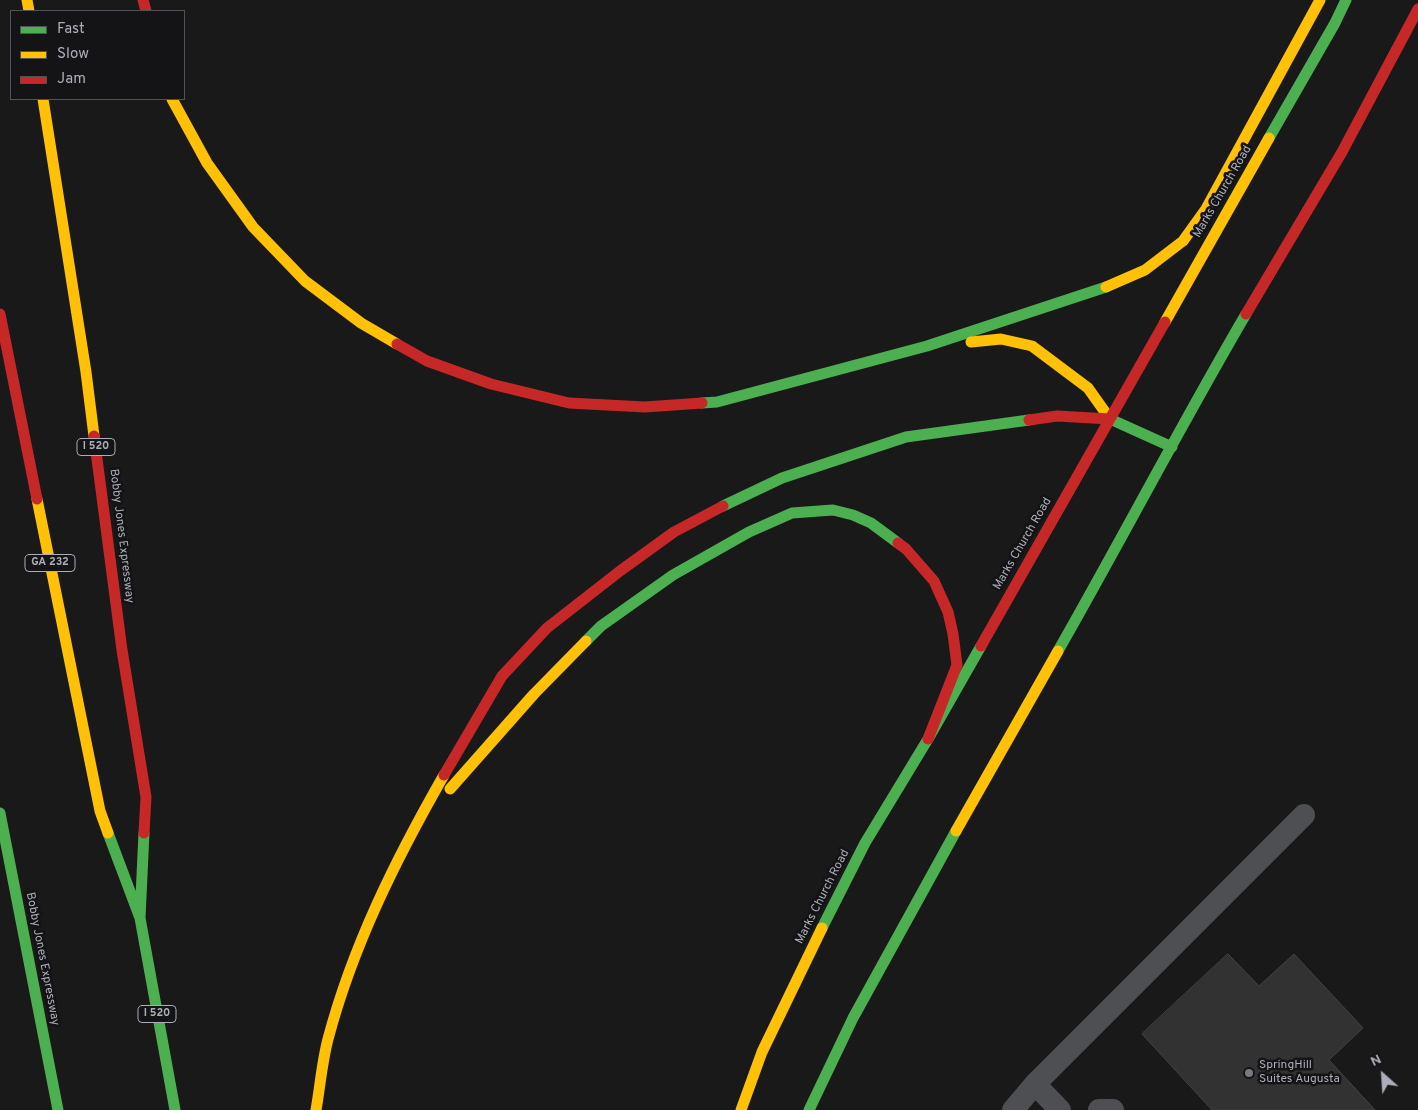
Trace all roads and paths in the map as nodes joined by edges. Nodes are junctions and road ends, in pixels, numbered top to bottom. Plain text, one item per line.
1 (1320, 0) edge
2 (1346, 0) edge
3 (1418, 9) edge
4 (43, 100) edge
5 (173, 100) edge
6 (0, 314) edge
7 (927, 346) junction
8 (1110, 419) junction
9 (1172, 447) junction
10 (928, 739) junction
11 (0, 814) edge
12 (1304, 815) dead end
13 (410, 835) junction
14 (140, 918) junction
15 (1035, 1084) junction
16 (58, 1110) edge
17 (175, 1110) edge
18 (316, 1110) edge
19 (741, 1110) edge
20 (809, 1110) edge
21 (1013, 1110) edge
22 (1060, 1110) edge
23 (1099, 1110) edge
24 (1113, 1110) edge

1 - 7 main road
2 - 8 main road, Marks Church Road
3 - 9 main road
4 - 14 main road, Bobby Jones Expressway / I 520
5 - 7 main road
6 - 14 main road, Bobby Jones Expressway / GA 232
7 - 8 main road
8 - 9 main road
8 - 10 main road, Marks Church Road
8 - 13 main road
9 - 20 main road
10 - 13 main road
10 - 19 main road, Marks Church Road
11 - 16 main road, Bobby Jones Expressway
12 - 15 lane
13 - 18 main road
14 - 17 main road, Bobby Jones Expressway / I 520
15 - 21 lane
15 - 22 lane
23 - 24 lane

